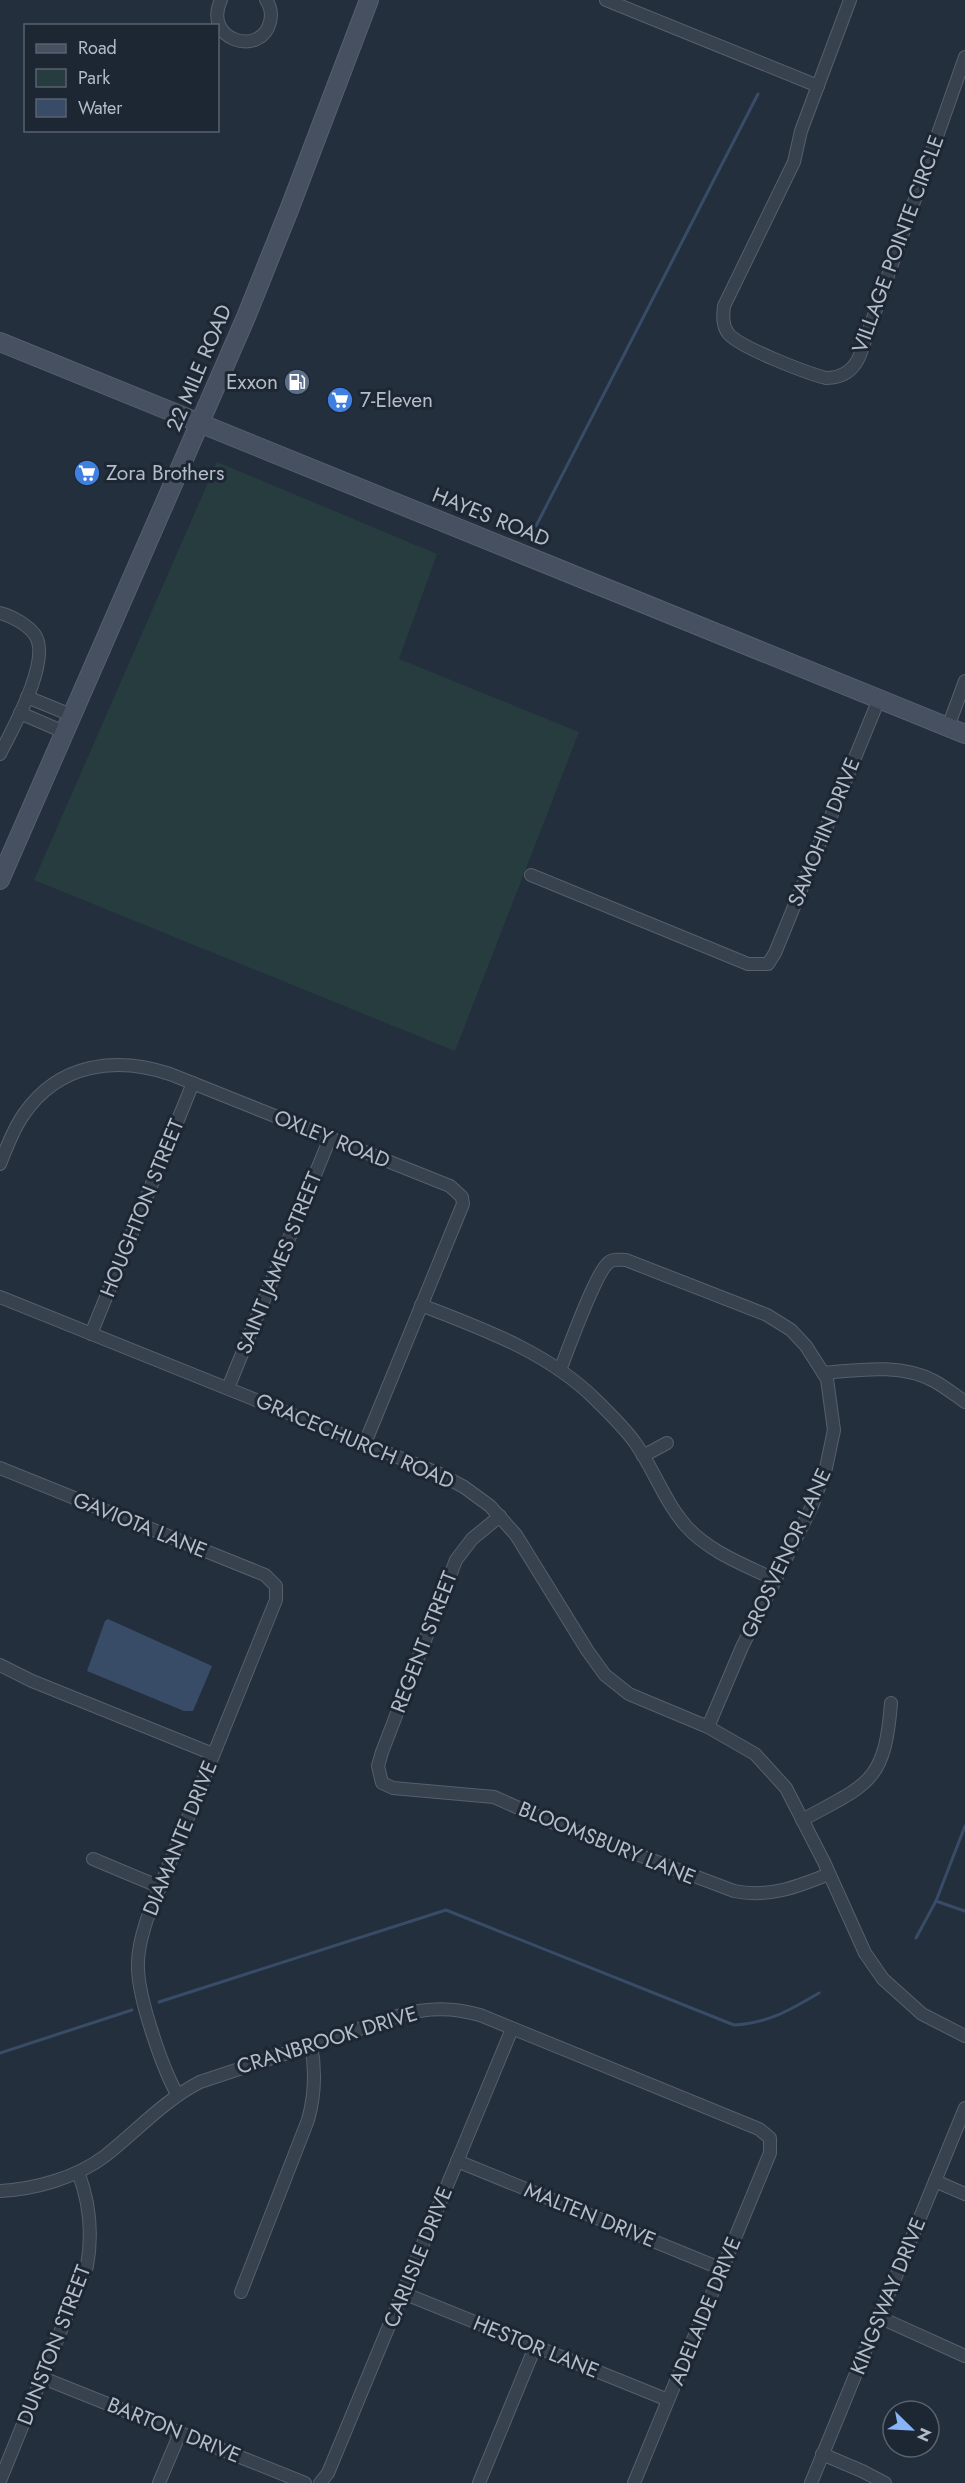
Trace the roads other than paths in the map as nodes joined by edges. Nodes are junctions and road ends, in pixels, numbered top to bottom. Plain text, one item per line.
1 (221, 0) edge
2 (266, 0) edge
3 (369, 0) edge
4 (606, 0) edge
5 (850, 0) edge
6 (219, 24) edge
7 (219, 26) edge
8 (965, 57) edge
9 (818, 86) junction
10 (0, 342) edge
11 (200, 423) junction
12 (0, 613) edge
13 (965, 681) edge
14 (27, 697) junction
15 (879, 699) junction
16 (20, 714) junction
17 (71, 715) junction
18 (957, 730) edge
19 (64, 732) junction
20 (0, 754) edge
21 (531, 875) dead end
22 (0, 880) edge
23 (193, 1083) junction
24 (330, 1138) junction
25 (0, 1164) edge
26 (0, 1296) edge
27 (421, 1305) junction
28 (91, 1334) junction
29 (560, 1370) junction
30 (823, 1373) junction
31 (228, 1388) junction
32 (965, 1402) edge
33 (365, 1443) junction
34 (667, 1443) dead end
35 (643, 1456) junction
36 (0, 1468) edge
37 (500, 1516) junction
38 (776, 1580) junction
39 (276, 1586) joint
40 (0, 1665) edge
41 (891, 1703) dead end
42 (708, 1727) junction
43 (213, 1754) junction
44 (382, 1783) joint
45 (802, 1820) junction
46 (93, 1859) dead end
47 (829, 1874) junction
48 (160, 1887) junction
49 (512, 2029) junction
50 (965, 2036) edge
51 (311, 2045) junction
52 (177, 2094) junction
53 (965, 2108) edge
54 (770, 2138) joint
55 (457, 2161) junction
56 (78, 2172) junction
57 (935, 2181) junction
58 (0, 2191) edge
59 (965, 2194) edge
60 (723, 2268) junction
61 (241, 2292) dead end
62 (403, 2293) junction
63 (879, 2317) junction
64 (535, 2347) junction
65 (965, 2356) edge
66 (43, 2378) junction
67 (668, 2400) junction
68 (180, 2433) junction
69 (822, 2454) junction
70 (0, 2481) edge
71 (159, 2483) edge
72 (305, 2483) edge
73 (320, 2483) edge
74 (479, 2483) edge
75 (634, 2483) edge
76 (811, 2483) edge
77 (885, 2483) edge

1 - 6 street
2 - 7 street
3 - 11 main road, 22 MILE ROAD
4 - 9 street
5 - 9 street, VILLAGE POINTE CIRCLE
8 - 9 street, VILLAGE POINTE CIRCLE
10 - 11 main road, HAYES ROAD
11 - 15 main road, HAYES ROAD
11 - 17 main road, 22 MILE ROAD
12 - 14 street
13 - 18 street
14 - 16 street
14 - 17 street
15 - 18 main road, HAYES ROAD
15 - 21 street, SAMOHIN DRIVE
16 - 19 street
16 - 20 street
17 - 19 main road, 22 MILE ROAD
19 - 22 main road, 22 MILE ROAD
23 - 24 street, OXLEY ROAD
23 - 25 street, OXLEY ROAD
23 - 28 street, HOUGHTON STREET
24 - 27 street, OXLEY ROAD
24 - 31 street, SAINT JAMES STREET
26 - 28 street, GRACECHURCH ROAD
27 - 29 street
27 - 33 street
28 - 31 street, GRACECHURCH ROAD
29 - 30 street, GROSVENOR LANE
29 - 35 street
30 - 32 street
30 - 38 street, GROSVENOR LANE
31 - 33 street, GRACECHURCH ROAD
33 - 37 street, GRACECHURCH ROAD
34 - 35 street
35 - 38 street
36 - 39 street, GAVIOTA LANE
37 - 42 street, GRACECHURCH ROAD
37 - 44 street, REGENT STREET
38 - 42 street, GROSVENOR LANE
39 - 43 street, DIAMANTE DRIVE
40 - 43 street
41 - 45 street
42 - 45 street, GRACECHURCH ROAD
43 - 48 street, DIAMANTE DRIVE
44 - 47 street, BLOOMSBURY LANE
45 - 47 street, GRACECHURCH ROAD
46 - 48 street
47 - 50 street, GRACECHURCH ROAD
48 - 52 street, DIAMANTE DRIVE
49 - 51 street, CRANBROOK DRIVE
49 - 54 street, CRANBROOK DRIVE
49 - 55 street, CARLISLE DRIVE
51 - 52 street, CRANBROOK DRIVE
51 - 61 street
52 - 56 street, CRANBROOK DRIVE
53 - 57 street, KINGSWAY DRIVE
54 - 60 street, ADELAIDE DRIVE
55 - 60 street, MALTEN DRIVE
55 - 62 street, CARLISLE DRIVE
56 - 58 street, CRANBROOK DRIVE
56 - 66 street, DUNSTON STREET
57 - 59 street
57 - 63 street, KINGSWAY DRIVE
60 - 67 street, ADELAIDE DRIVE
62 - 64 street, HESTOR LANE
62 - 73 street, CARLISLE DRIVE
63 - 65 street
63 - 69 street, KINGSWAY DRIVE
64 - 67 street, HESTOR LANE
64 - 74 street
66 - 68 street, BARTON DRIVE
66 - 70 street, DUNSTON STREET
67 - 75 street, ADELAIDE DRIVE
68 - 71 street
68 - 72 street, BARTON DRIVE
69 - 76 street, KINGSWAY DRIVE
69 - 77 street

